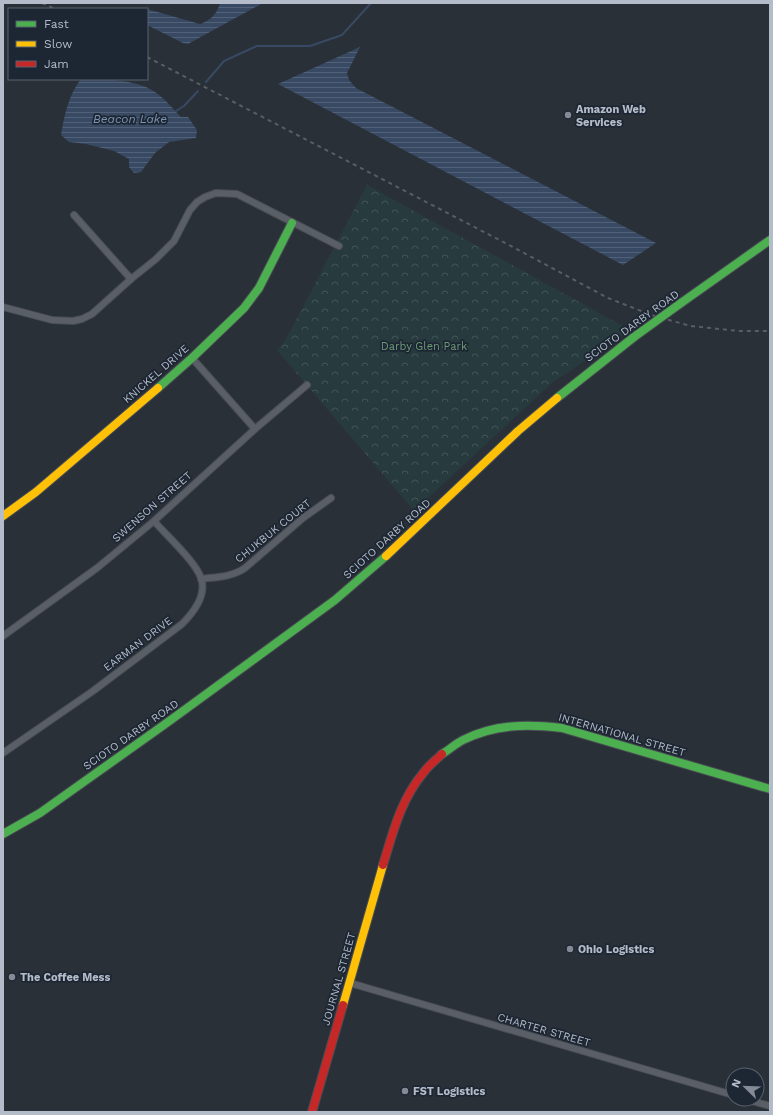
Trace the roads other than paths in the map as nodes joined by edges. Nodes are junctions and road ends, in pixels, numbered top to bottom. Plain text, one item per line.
1 (74, 215) dead end
2 (292, 223) junction
3 (770, 240) edge
4 (339, 246) dead end
5 (131, 279) junction
6 (3, 307) edge
7 (192, 358) junction
8 (307, 385) dead end
9 (255, 429) junction
10 (331, 498) dead end
11 (3, 516) edge
12 (154, 522) junction
13 (201, 579) junction
14 (3, 636) edge
15 (3, 754) edge
16 (770, 789) edge
17 (3, 834) edge
18 (387, 852) joint
19 (350, 983) junction
20 (725, 1093) edge
21 (312, 1112) edge

1 - 5 street
2 - 4 street
2 - 5 street
2 - 7 street, KNICKEL DRIVE
3 - 17 street, SCIOTO DARBY ROAD, bridge
5 - 6 street
7 - 9 street
7 - 11 street, KNICKEL DRIVE
8 - 9 street, SWENSON STREET
9 - 12 street, SWENSON STREET
10 - 13 street, CHUKBUK COURT
12 - 13 street
12 - 14 street, SWENSON STREET
13 - 15 street, EARMAN DRIVE
16 - 18 street, INTERNATIONAL STREET
18 - 19 street, JOURNAL STREET
19 - 20 street, CHARTER STREET
19 - 21 street, JOURNAL STREET

